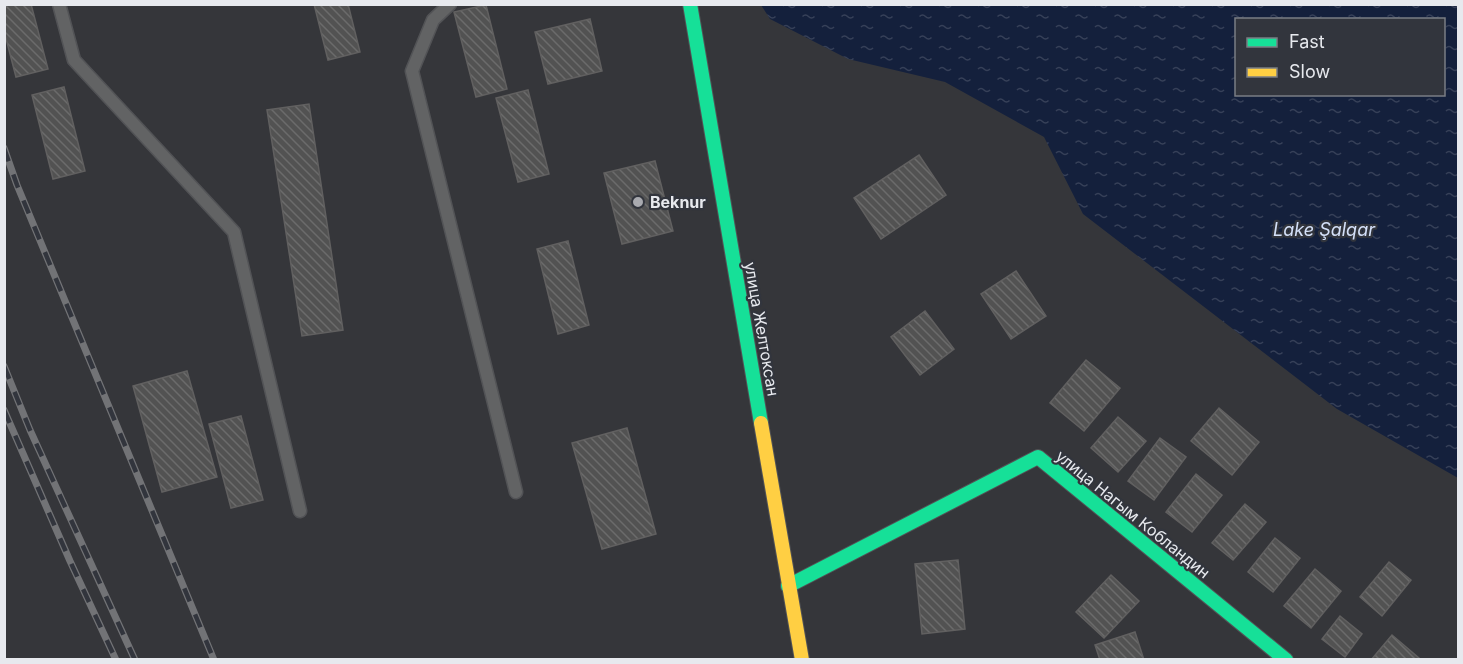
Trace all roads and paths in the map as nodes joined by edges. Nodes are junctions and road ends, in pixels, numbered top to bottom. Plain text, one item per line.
1 (59, 4) edge
2 (450, 4) edge
3 (690, 4) edge
4 (516, 492) dead end
5 (300, 511) dead end
6 (789, 586) junction
7 (802, 660) edge
8 (1286, 660) edge

1 - 5 lane
2 - 4 lane
3 - 6 main road, улица Желтоксан
6 - 7 main road, улица Желтоксан
6 - 8 main road, улица Нагым Кобландин

